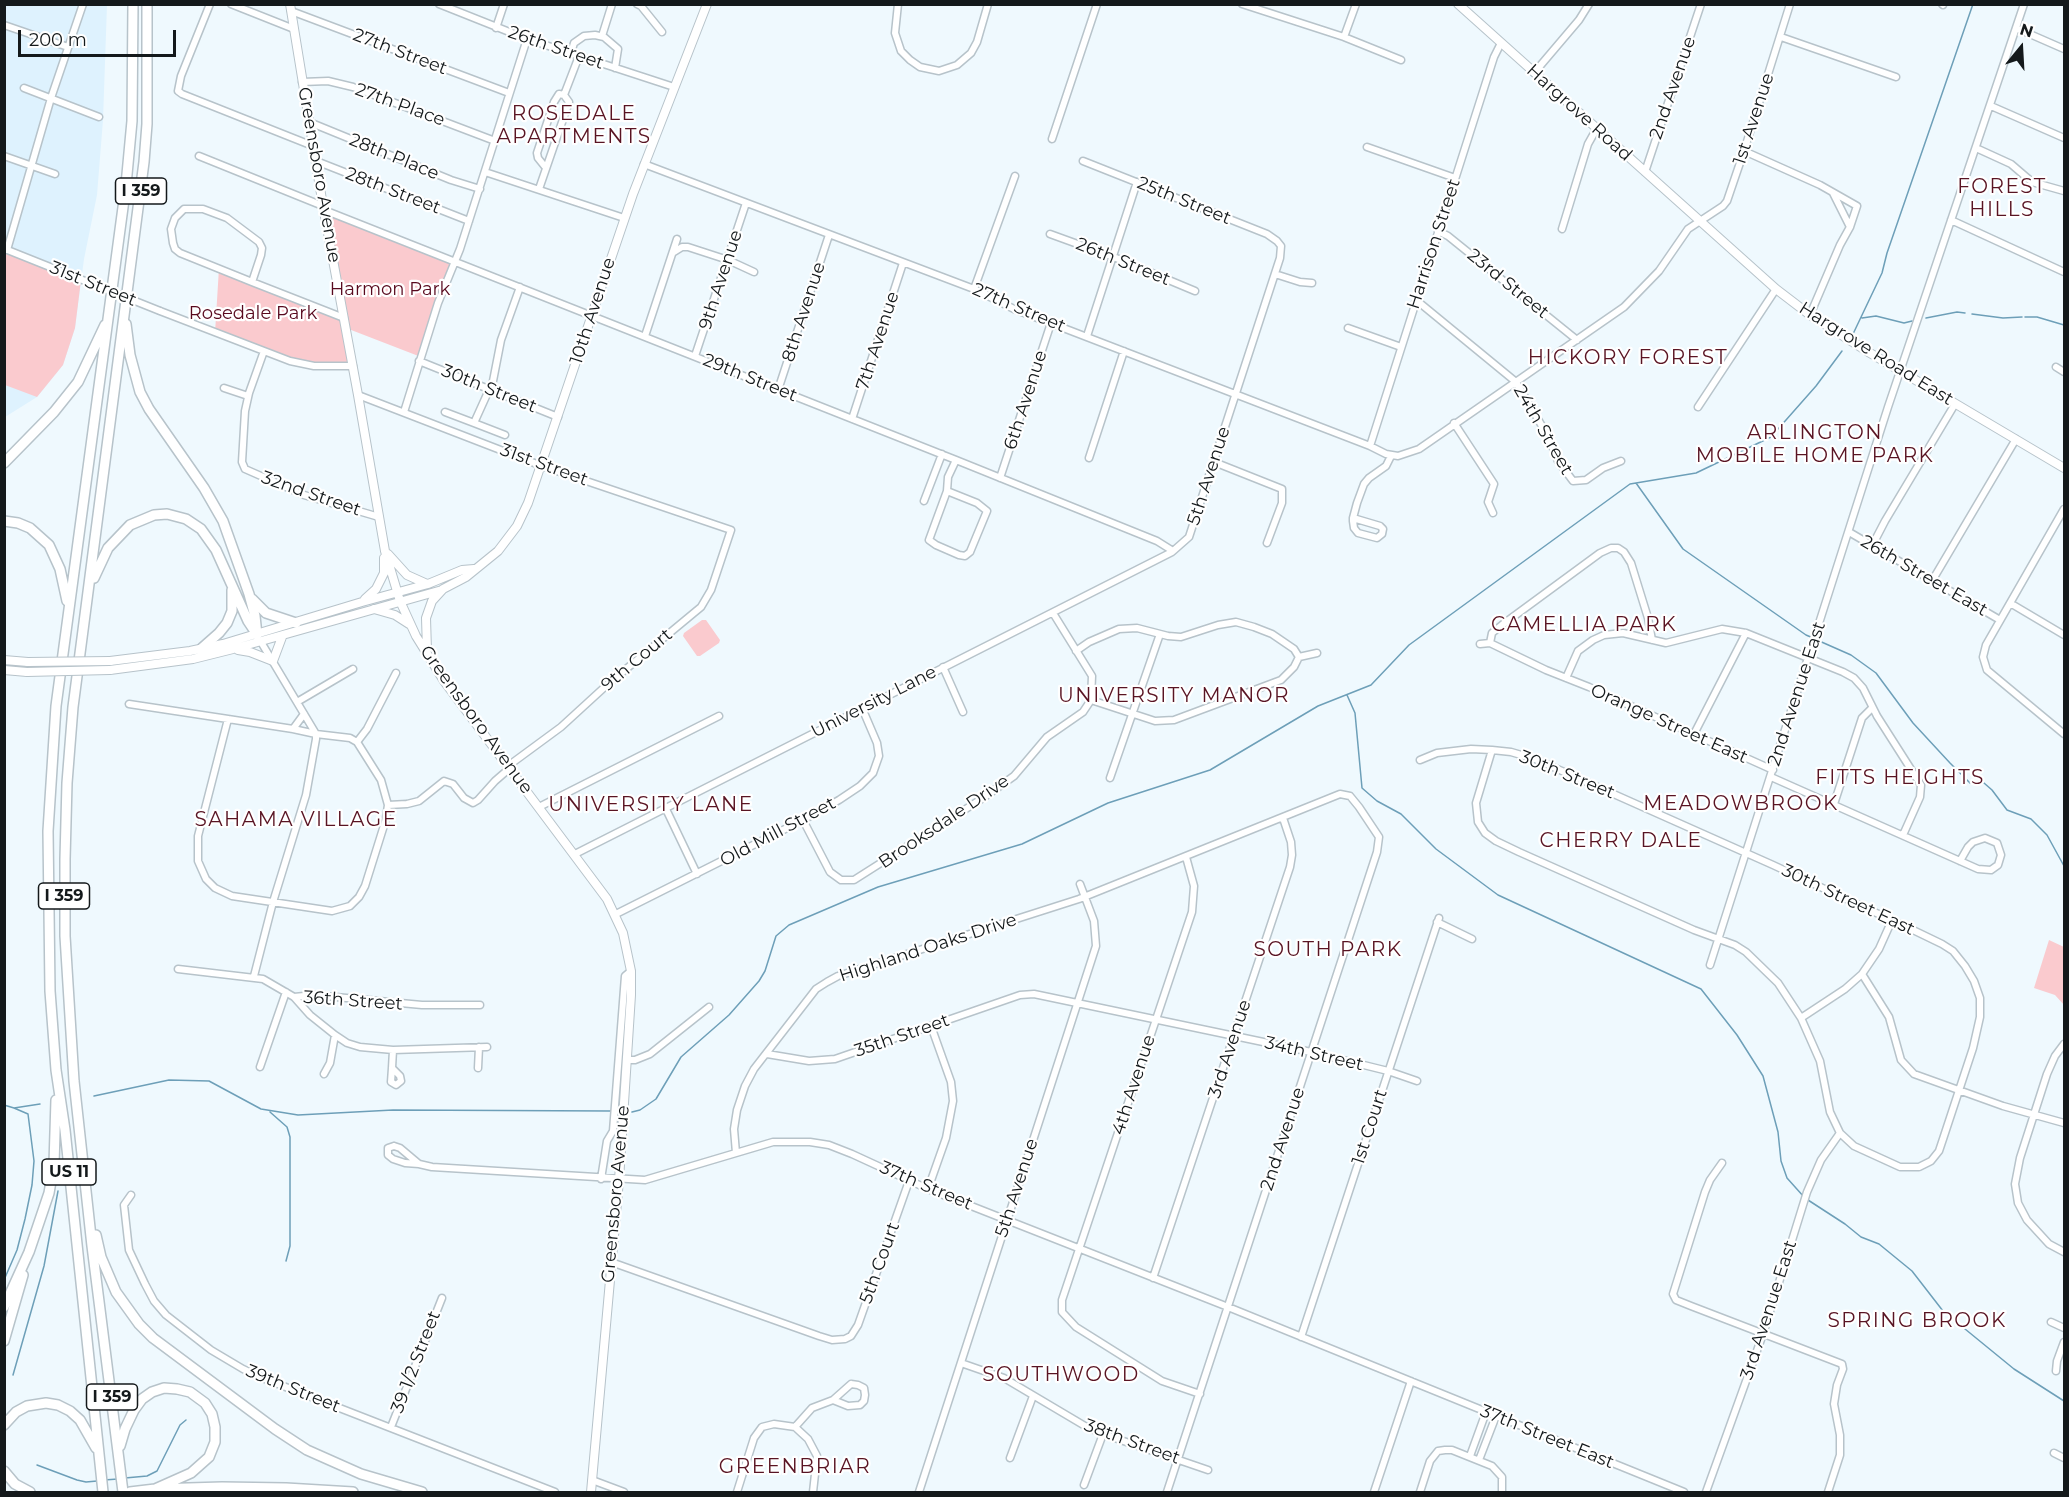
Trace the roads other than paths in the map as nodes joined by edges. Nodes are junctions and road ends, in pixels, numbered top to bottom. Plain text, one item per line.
1 (83, 4) edge
2 (133, 4) edge
3 (147, 4) edge
4 (210, 4) edge
5 (231, 4) edge
6 (504, 4) edge
7 (612, 4) edge
8 (637, 4) edge
9 (706, 4) edge
10 (898, 4) edge
11 (988, 4) edge
12 (1097, 4) edge
13 (1242, 4) edge
14 (1356, 4) edge
15 (1458, 4) edge
16 (1588, 4) edge
17 (1701, 4) edge
18 (1790, 4) edge
19 (2024, 4) edge
20 (441, 5) edge
21 (291, 8) edge
22 (4, 25) edge
23 (496, 28) junction
24 (2016, 28) junction
25 (294, 29) junction
26 (662, 32) dead end
27 (602, 36) junction
28 (1344, 37) junction
29 (1781, 38) junction
30 (527, 39) junction
31 (1501, 43) junction
32 (68, 47) junction
33 (2064, 50) edge
34 (570, 53) junction
35 (579, 56) junction
36 (1401, 60) dead end
37 (615, 68) junction
38 (1534, 73) junction
39 (1896, 77) dead end
40 (302, 82) junction
41 (674, 87) junction
42 (24, 88) dead end
43 (509, 93) junction
44 (564, 96) junction
45 (51, 98) junction
46 (1991, 106) junction
47 (99, 117) dead end
48 (309, 122) junction
49 (1597, 128) junction
50 (2064, 138) edge
51 (1053, 139) dead end
52 (495, 141) junction
53 (313, 146) junction
54 (1367, 147) dead end
55 (1976, 148) junction
56 (1744, 152) junction
57 (4, 156) edge
58 (199, 156) dead end
59 (316, 161) junction
60 (1083, 161) dead end
61 (644, 164) junction
62 (33, 167) junction
63 (546, 168) junction
64 (485, 172) junction
65 (1645, 172) junction
66 (55, 174) dead end
67 (1015, 176) dead end
68 (1455, 178) junction
69 (1137, 182) junction
70 (480, 189) junction
71 (538, 189) junction
72 (2064, 191) edge
73 (1833, 193) junction
74 (746, 203) junction
75 (323, 208) junction
76 (624, 218) junction
77 (1951, 220) junction
78 (470, 221) junction
79 (1700, 221) junction
80 (1850, 227) junction
81 (1562, 229) dead end
82 (1438, 231) junction
83 (1050, 234) dead end
84 (829, 235) junction
85 (677, 239) dead end
86 (1281, 246) joint
87 (6, 249) edge
88 (671, 254) junction
89 (1113, 257) junction
90 (728, 260) junction
91 (455, 262) junction
92 (903, 263) junction
93 (754, 272) dead end
94 (2064, 272) edge
95 (1275, 274) junction
96 (252, 282) junction
97 (1311, 282) dead end
98 (520, 287) junction
99 (974, 289) junction
100 (1776, 289) junction
101 (1195, 291) dead end
102 (1415, 303) junction
103 (110, 311) junction
104 (1810, 315) junction
105 (125, 316) junction
106 (592, 316) junction
107 (344, 318) junction
108 (1051, 323) junction
109 (1348, 328) dead end
110 (645, 336) junction
111 (1087, 336) junction
112 (1577, 340) junction
113 (1401, 347) junction
114 (264, 351) junction
115 (1124, 351) junction
116 (695, 356) junction
117 (419, 361) junction
118 (353, 366) junction
119 (2056, 367) dead end
120 (1900, 371) junction
121 (2064, 372) edge
122 (1516, 382) junction
123 (224, 388) dead end
124 (489, 389) junction
125 (778, 390) junction
126 (1236, 394) junction
127 (358, 395) junction
128 (248, 396) junction
129 (1955, 404) junction
130 (1698, 407) dead end
131 (404, 412) junction
132 (445, 412) dead end
133 (558, 417) junction
134 (852, 419) junction
135 (474, 423) junction
136 (1454, 423) junction
137 (505, 435) dead end
138 (2016, 440) junction
139 (1370, 446) junction
140 (942, 454) junction
141 (1391, 456) junction
142 (1089, 458) dead end
143 (956, 460) junction
144 (1621, 461) dead end
145 (1214, 462) junction
146 (4, 463) edge
147 (542, 466) junction
148 (2064, 468) edge
149 (1000, 478) junction
150 (947, 491) junction
151 (924, 501) dead end
152 (2064, 509) edge
153 (1492, 513) dead end
154 (379, 517) junction
155 (1353, 518) junction
156 (4, 521) edge
157 (731, 530) joint
158 (1849, 532) junction
159 (1268, 543) dead end
160 (1872, 546) junction
161 (385, 551) junction
162 (1173, 551) junction
163 (474, 569) junction
164 (1932, 581) junction
165 (428, 584) junction
166 (232, 587) junction
167 (444, 590) junction
168 (88, 591) junction
169 (397, 592) junction
170 (249, 594) junction
171 (400, 601) junction
172 (362, 602) junction
173 (2010, 603) junction
174 (372, 608) junction
175 (69, 612) junction
176 (1053, 613) junction
177 (2000, 620) junction
178 (296, 623) junction
179 (411, 626) junction
180 (1746, 633) junction
181 (1160, 634) junction
182 (2064, 635) edge
183 (282, 637) junction
184 (259, 638) junction
185 (1652, 640) junction
186 (1490, 643) junction
187 (1480, 644) dead end
188 (202, 648) junction
189 (233, 650) junction
190 (1077, 651) junction
191 (1317, 653) dead end
192 (427, 654) junction
193 (1299, 657) junction
194 (1808, 658) junction
195 (4, 660) edge
196 (273, 661) junction
197 (110, 665) junction
198 (943, 668) junction
199 (353, 669) dead end
200 (4, 670) edge
201 (396, 673) dead end
202 (1566, 678) junction
203 (1092, 700) junction
204 (297, 702) junction
205 (129, 704) dead end
206 (862, 708) junction
207 (1872, 708) junction
208 (963, 712) dead end
209 (304, 714) junction
210 (1132, 715) junction
211 (719, 716) dead end
212 (228, 719) junction
213 (293, 729) junction
214 (316, 734) junction
215 (1694, 734) junction
216 (2064, 734) edge
217 (357, 742) junction
218 (1492, 750) junction
219 (1420, 760) dead end
220 (509, 767) junction
221 (1772, 773) junction
222 (1110, 778) dead end
223 (1834, 804) junction
224 (388, 805) junction
225 (539, 807) junction
226 (665, 807) junction
227 (1283, 818) junction
228 (803, 820) junction
229 (1903, 835) junction
230 (1708, 837) joint
231 (575, 854) junction
232 (1746, 854) junction
233 (1186, 857) junction
234 (1960, 861) junction
235 (697, 874) junction
236 (1080, 884) dead end
237 (1086, 897) junction
238 (273, 902) junction
239 (616, 914) junction
240 (1892, 920) junction
241 (1472, 939) dead end
242 (1719, 939) junction
243 (1710, 965) dead end
244 (178, 969) dead end
245 (631, 971) junction
246 (1862, 974) junction
247 (254, 976) junction
248 (286, 992) junction
249 (1034, 994) joint
250 (294, 997) junction
251 (1078, 1002) junction
252 (480, 1005) dead end
253 (710, 1007) dead end
254 (1156, 1018) junction
255 (1801, 1018) junction
256 (931, 1026) junction
257 (335, 1035) junction
258 (1234, 1035) junction
259 (2064, 1044) edge
260 (479, 1047) junction
261 (487, 1047) dead end
262 (393, 1050) junction
263 (1311, 1052) junction
264 (767, 1054) junction
265 (627, 1060) junction
266 (260, 1066) dead end
267 (392, 1068) dead end
268 (478, 1068) dead end
269 (56, 1070) junction
270 (1388, 1071) junction
271 (324, 1074) dead end
272 (1417, 1081) dead end
273 (1959, 1091) junction
274 (2034, 1115) junction
275 (2064, 1123) edge
276 (1840, 1133) junction
277 (735, 1154) junction
278 (1722, 1163) dead end
279 (419, 1164) junction
280 (601, 1179) junction
281 (619, 1180) junction
282 (909, 1181) junction
283 (928, 1189) junction
284 (130, 1195) dead end
285 (87, 1202) junction
286 (1007, 1220) junction
287 (1080, 1248) junction
288 (29, 1252) junction
289 (2064, 1252) edge
290 (611, 1262) junction
291 (1153, 1278) junction
292 (442, 1298) dead end
293 (4, 1307) edge
294 (1228, 1307) junction
295 (2051, 1322) dead end
296 (2064, 1329) edge
297 (1763, 1334) junction
298 (1301, 1337) junction
299 (4, 1341) edge
300 (2064, 1342) edge
301 (961, 1363) junction
302 (2056, 1371) dead end
303 (1411, 1381) junction
304 (1200, 1394) junction
305 (1034, 1396) junction
306 (833, 1400) junction
307 (1486, 1412) junction
308 (1496, 1416) junction
309 (4, 1425) edge
310 (391, 1427) junction
311 (795, 1427) junction
312 (1103, 1434) junction
313 (2054, 1453) dead end
314 (120, 1456) junction
315 (1470, 1456) junction
316 (1010, 1458) dead end
317 (2064, 1458) edge
318 (1178, 1459) junction
319 (1479, 1460) junction
320 (100, 1462) junction
321 (1208, 1470) dead end
322 (4, 1472) edge
323 (592, 1480) junction
324 (1084, 1485) dead end
325 (155, 1489) junction
326 (30, 1492) edge
327 (103, 1492) edge
328 (123, 1492) edge
329 (130, 1492) edge
330 (353, 1492) edge
331 (422, 1492) edge
332 (555, 1492) edge
333 (591, 1492) edge
334 (624, 1492) edge
335 (737, 1492) edge
336 (813, 1492) edge
337 (919, 1492) edge
338 (1167, 1492) edge
339 (1374, 1492) edge
340 (1420, 1492) edge
341 (1502, 1492) edge
342 (1684, 1492) edge
343 (1706, 1492) edge
344 (1828, 1492) edge

1 - 32 street
2 - 103 highway, I 359
3 - 105 highway, I 359
4 - 53 street
5 - 25 street
6 - 23 street
7 - 27 street
8 - 26 street
9 - 41 main road, 10th Avenue
10 - 11 street
12 - 51 street
13 - 28 street
14 - 28 street
15 - 31 main road, Hargrove Road
16 - 38 street
17 - 65 street, 2nd Avenue
18 - 29 street, 1st Avenue
19 - 24 street, 2nd Avenue East
20 - 23 street, 26th Street
21 - 25 main road, Greensboro Avenue
21 - 43 street, 27th Street
22 - 32 street
23 - 30 street, 26th Street
24 - 33 street
24 - 46 street, 2nd Avenue East
25 - 40 main road, Greensboro Avenue
27 - 34 street
27 - 37 street
28 - 36 street
29 - 39 street
29 - 56 street, 1st Avenue
30 - 34 street, 26th Street
30 - 43 street
31 - 38 main road, Hargrove Road
31 - 68 street, Harrison Street
32 - 45 street
34 - 35 street, 26th Street
35 - 37 street, 26th Street
35 - 44 street
37 - 41 street, 26th Street
38 - 49 main road, Hargrove Road
40 - 48 main road, Greensboro Avenue
40 - 52 street, 27th Place
41 - 61 main road, 10th Avenue
42 - 45 street
43 - 52 street
44 - 63 street
44 - 63 street
45 - 47 street
45 - 62 street
46 - 50 street
46 - 55 street, 2nd Avenue East
48 - 53 main road, Greensboro Avenue
48 - 70 street, 28th Place
49 - 65 main road, Hargrove Road
49 - 81 street
52 - 64 street
53 - 59 main road, Greensboro Avenue
54 - 68 street
55 - 72 street
55 - 77 street, 2nd Avenue East
56 - 73 street
56 - 79 street, 1st Avenue
57 - 62 street
58 - 75 street, 29th Street
59 - 75 main road, Greensboro Avenue
59 - 78 street, 28th Street
60 - 69 street, 25th Street
61 - 74 street, 27th Street
61 - 76 main road, 10th Avenue
62 - 66 street
62 - 87 street
63 - 71 street
64 - 70 street
64 - 71 street
65 - 79 main road, Hargrove Road
67 - 99 street
68 - 82 street, Harrison Street
69 - 86 street, 25th Street
69 - 89 street
70 - 78 street
71 - 76 street
73 - 80 street
73 - 80 street
74 - 84 street, 27th Street
74 - 90 street, 9th Avenue
75 - 91 street, 29th Street
75 - 107 main road, Greensboro Avenue
76 - 106 main road, 10th Avenue
77 - 94 street
77 - 120 street, 2nd Avenue East
78 - 91 street
79 - 100 main road, Hargrove Road East
79 - 112 street, 1st Avenue
80 - 104 street
82 - 102 street, Harrison Street
82 - 112 street, 23rd Street
83 - 89 street, 26th Street
84 - 92 street, 27th Street
84 - 125 street, 8th Avenue
85 - 88 street
86 - 95 street, 5th Avenue
87 - 114 street, 31st Street, bridge
88 - 90 street
88 - 110 street
89 - 101 street, 26th Street
89 - 111 street
90 - 93 street
90 - 116 street, 9th Avenue
91 - 98 street, 29th Street
91 - 117 street
92 - 99 street, 27th Street
92 - 134 street, 7th Avenue
95 - 97 street
95 - 126 street, 5th Avenue
96 - 96 street
96 - 107 street
98 - 106 street, 29th Street
98 - 124 street
99 - 108 street, 27th Street
100 - 104 main road, Hargrove Road East
100 - 130 street
102 - 113 street, Harrison Street
102 - 122 street, 24th Street
103 - 146 highway
103 - 175 highway, I 359
104 - 120 main road, Hargrove Road East
105 - 168 highway, I 359
105 - 170 highway
106 - 110 street, 29th Street
106 - 133 main road, 10th Avenue
107 - 118 main road, Greensboro Avenue
108 - 111 street, 27th Street
108 - 149 street, 6th Avenue
109 - 113 street
110 - 116 street, 29th Street
111 - 115 street, 27th Street
112 - 122 street, 1st Avenue
113 - 139 street, Harrison Street
114 - 118 street, 31st Street
114 - 128 street
115 - 126 street, 27th Street
115 - 142 street
116 - 125 street, 29th Street
117 - 124 street, 30th Street
117 - 131 street
118 - 127 main road, Greensboro Avenue
119 - 121 street
120 - 129 main road, Hargrove Road East
120 - 158 street, 2nd Avenue East
122 - 136 street, 1st Avenue
122 - 144 street, 24th Street
123 - 128 street
124 - 133 street, 30th Street
124 - 135 street
125 - 134 street, 29th Street
126 - 139 street, 27th Street
126 - 145 street, 5th Avenue
127 - 131 street, 31st Street
127 - 154 main road, Greensboro Avenue
128 - 154 street, 32nd Street
129 - 138 main road, Hargrove Road East
129 - 160 street
131 - 147 street, 31st Street
132 - 135 street
133 - 147 main road, 10th Avenue
134 - 140 street, 29th Street
135 - 137 street
136 - 141 street, 1st Avenue
136 - 153 street
138 - 148 main road, Hargrove Road East
138 - 164 street
139 - 141 street, 27th Street
140 - 143 street, 29th Street
140 - 151 street
141 - 155 street
143 - 149 street, 29th Street
143 - 150 street
145 - 159 street
145 - 162 street, 5th Avenue
147 - 157 street, 31st Street
147 - 163 main road, 10th Avenue
149 - 162 street, 29th Street
150 - 150 street
152 - 173 street
154 - 161 main road, Greensboro Avenue
155 - 155 street
156 - 175 highway
157 - 220 street, 9th Court
158 - 160 street, 26th Street East
158 - 194 street, 2nd Avenue East
160 - 164 street, 26th Street East
161 - 165 main road
161 - 169 main road, Greensboro Avenue
161 - 172 main road
162 - 176 street, University Lane
163 - 165 main road
163 - 167 main road, 10th Avenue
164 - 177 street, 26th Street East
165 - 169 main road
166 - 168 highway
166 - 184 highway
166 - 188 highway
167 - 171 main road
167 - 192 main road
168 - 285 highway, I 359
169 - 171 main road, Greensboro Avenue
169 - 172 main road
170 - 178 highway
170 - 184 highway
171 - 174 main road
171 - 179 main road, Greensboro Avenue
172 - 178 main road
173 - 177 street
173 - 182 street
174 - 179 main road
174 - 183 main road
175 - 269 highway, I 359
176 - 190 street
176 - 198 street, University Lane
177 - 216 street
178 - 184 main road
179 - 192 main road, Greensboro Avenue
180 - 185 street
180 - 194 street
180 - 215 street
181 - 190 street
181 - 193 street
181 - 210 street
183 - 184 main road
183 - 196 main road
184 - 188 main road
184 - 189 main road
184 - 196 street
185 - 186 street
185 - 202 street
186 - 187 street
186 - 202 street
188 - 197 main road
189 - 196 main road
189 - 197 main road
190 - 203 street
191 - 193 street
192 - 220 main road, Greensboro Avenue
193 - 210 street
194 - 207 street
194 - 221 street, 2nd Avenue East
195 - 197 main road, bridge
196 - 204 street
197 - 200 main road, bridge
198 - 206 street, University Lane
198 - 208 street
199 - 204 street
201 - 217 street
202 - 215 street, Orange Street East
203 - 210 street
203 - 228 street, Brooksdale Drive
204 - 209 street
205 - 212 street
206 - 226 street, University Lane
206 - 228 street, Old Mill Street
207 - 223 street
207 - 229 street
209 - 213 street
209 - 214 street
210 - 222 street
211 - 225 street
212 - 213 street
212 - 238 street
213 - 214 street
214 - 217 street
214 - 238 street
215 - 221 street, Orange Street East
217 - 224 street
218 - 219 street, 30th Street
218 - 230 street, 30th Street
218 - 242 street
220 - 224 street, 9th Court
220 - 225 main road, Greensboro Avenue
221 - 223 street, Orange Street East
221 - 232 street, 2nd Avenue East
223 - 229 street, Orange Street East
224 - 238 street
225 - 231 main road, Greensboro Avenue
226 - 231 street, University Lane
226 - 235 street
227 - 233 street
227 - 258 street, 3rd Avenue
227 - 263 street, 2nd Avenue
228 - 235 street, Old Mill Street
229 - 234 street, Orange Street East
230 - 232 street, 30th Street East
231 - 239 main road, Greensboro Avenue
232 - 240 street, 30th Street East
232 - 242 street, 2nd Avenue East
233 - 237 street
233 - 254 street, 4th Avenue
234 - 234 street, Orange Street East
235 - 239 street, Old Mill Street
236 - 237 street, 5th Avenue
237 - 251 street, 5th Avenue
237 - 264 street, Highland Oaks Drive
238 - 247 street
239 - 245 main road, Greensboro Avenue
240 - 246 street
240 - 273 street, 30th Street East
241 - 270 street, 1st Court
242 - 243 street, 2nd Avenue East
242 - 255 street
244 - 247 street
245 - 265 main road, Greensboro Avenue
245 - 280 street
246 - 255 street
246 - 273 street
247 - 248 street
248 - 250 street
248 - 266 street
249 - 251 street, 34th Street
249 - 256 street, 35th Street
250 - 252 street, 36th Street
250 - 257 street, 36th Street
251 - 254 street, 34th Street
251 - 286 street, 5th Avenue
253 - 265 street
254 - 258 street, 34th Street
254 - 287 street, 4th Avenue
255 - 276 street
256 - 264 street, 35th Street
256 - 283 street
257 - 262 street, 36th Street
257 - 271 street
258 - 263 street, 34th Street
258 - 291 street, 3rd Avenue
259 - 274 street
260 - 261 street, 36th Street
260 - 262 street, 36th Street
260 - 268 street
262 - 267 street
263 - 270 street, 34th Street
263 - 294 street, 2nd Avenue
264 - 277 street, Highland Oaks Drive
265 - 281 main road, Greensboro Avenue
269 - 288 highway
269 - 320 highway, US 11
270 - 272 street, 34th Street
270 - 298 street, 1st Court
273 - 274 street
273 - 276 street
274 - 275 street
274 - 289 street
276 - 297 street, 3rd Avenue East
277 - 281 street, 37th Street
277 - 282 street, 37th Street
278 - 297 street
279 - 279 street, 37th Street
279 - 280 street, 37th Street
280 - 281 street, 37th Street
281 - 290 main road, Greensboro Avenue
282 - 283 street, 37th Street
282 - 290 street, 5th Court
283 - 286 street, 37th Street
284 - 310 street, 39th Street
285 - 314 highway, I 359
285 - 331 highway
286 - 287 street, 37th Street
286 - 301 street, 5th Avenue
287 - 291 street, 37th Street
287 - 304 street, 4th Avenue
288 - 293 highway
288 - 299 highway
290 - 323 main road, Greensboro Avenue
291 - 294 street, 37th Street
292 - 310 street, 39 1/2 Street
294 - 298 street, 37th Street
294 - 304 street, 2nd Avenue
295 - 296 street
297 - 343 street, 3rd Avenue East
297 - 344 street
298 - 303 street, 37th Street
300 - 302 street
301 - 305 street, 38th Street
301 - 337 street, 5th Avenue
303 - 307 street, 37th Street East
303 - 339 street
304 - 318 street, 2nd Avenue
305 - 312 street, 38th Street
305 - 316 street
306 - 306 street
306 - 311 street
307 - 308 street, 37th Street East
307 - 315 street
308 - 319 street
308 - 342 street, 37th Street East
309 - 320 highway
310 - 332 street, 39th Street
311 - 335 street
311 - 336 street
312 - 318 street, 38th Street
312 - 324 street
313 - 317 street
314 - 325 highway
314 - 328 highway, I 359
315 - 319 street
315 - 340 street
318 - 321 street, 38th Street
318 - 338 street, 2nd Avenue
319 - 341 street
320 - 327 highway, US 11
322 - 326 highway
323 - 333 main road, Greensboro Avenue
323 - 334 street
325 - 329 highway
325 - 330 highway

